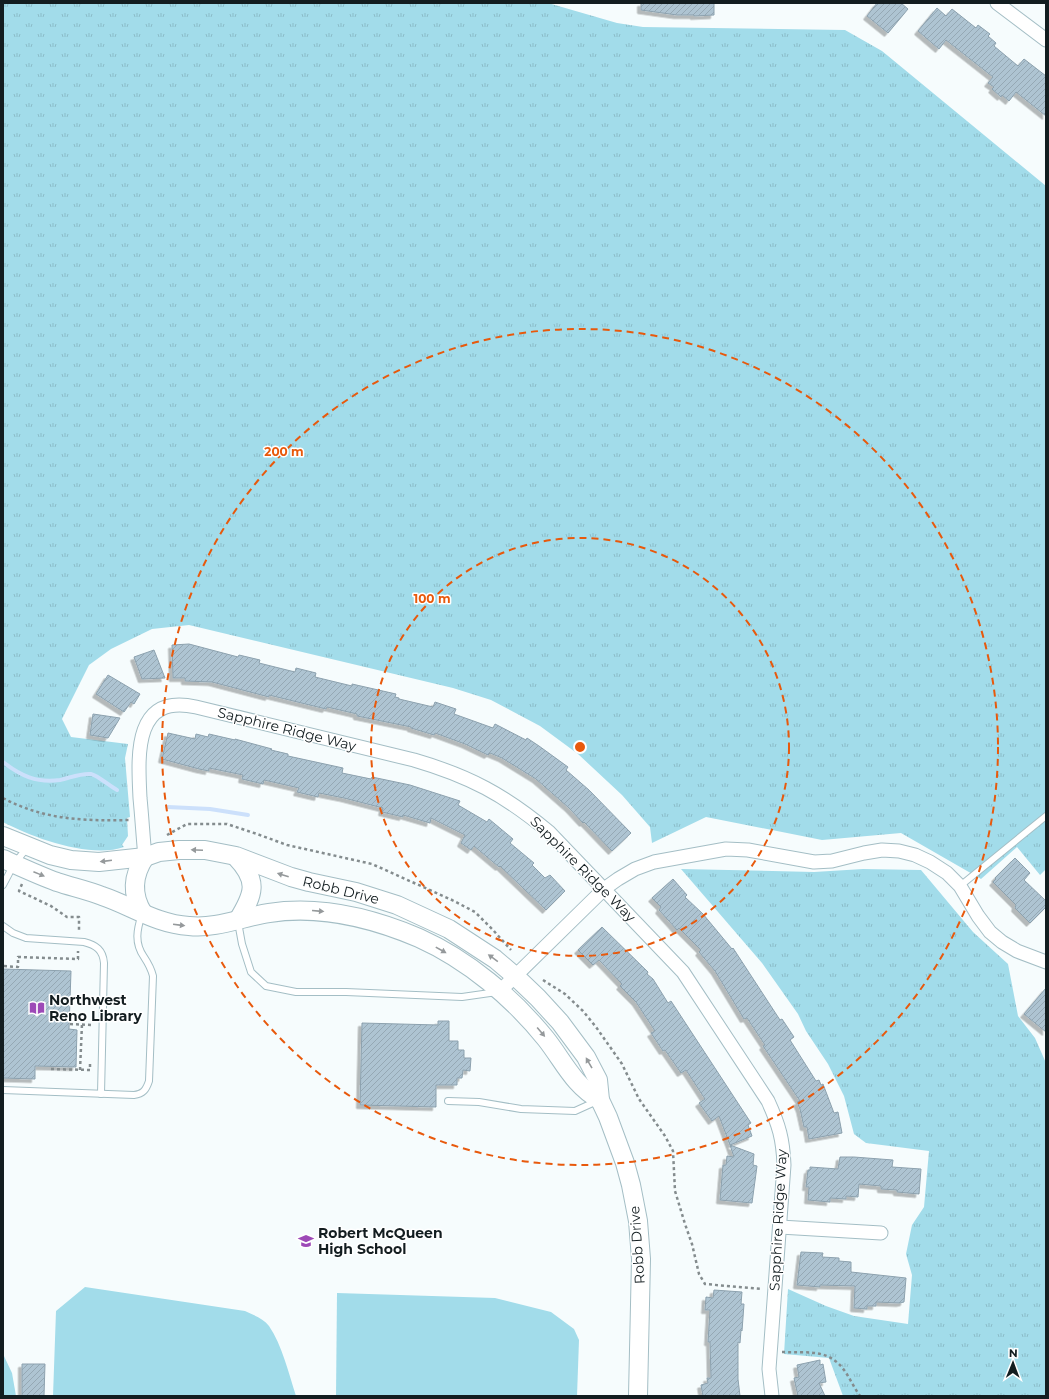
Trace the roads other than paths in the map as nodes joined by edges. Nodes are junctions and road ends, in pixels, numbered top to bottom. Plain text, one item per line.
1 (996, 3) edge
2 (1046, 40) edge
3 (1046, 816) edge
4 (3, 836) edge
5 (28, 847) junction
6 (236, 856) junction
7 (144, 857) junction
8 (9, 861) edge
9 (3, 885) edge
10 (960, 886) junction
11 (604, 889) junction
12 (143, 913) junction
13 (238, 920) junction
14 (3, 926) edge
15 (1046, 962) edge
16 (515, 976) junction
17 (500, 991) junction
18 (3, 1090) edge
19 (101, 1094) junction
20 (600, 1100) junction
21 (448, 1101) dead end
22 (780, 1227) junction
23 (881, 1233) dead end
24 (638, 1396) edge
25 (772, 1396) edge

1 - 2 street
3 - 10 lane
4 - 5 street, Robb Drive
7 -> 5 street, Robb Drive
5 - 8 lane
6 -> 7 street, Robb Drive
6 - 13 street
16 -> 6 street, Robb Drive
7 - 11 street, Sapphire Ridge Way
7 - 12 street
8 - 9 lane
8 -> 12 street, Robb Drive
10 - 11 street
10 - 15 street
11 - 16 street
11 - 22 street, Sapphire Ridge Way
12 -> 13 street, Robb Drive
12 - 19 lane
13 -> 17 street, Robb Drive
13 - 17 lane
14 - 19 lane
16 - 17 street
20 -> 16 street, Robb Drive
17 -> 20 street, Robb Drive
18 - 19 lane
20 - 21 lane
20 - 24 street, Robb Drive
22 - 23 street
22 - 25 street, Sapphire Ridge Way

